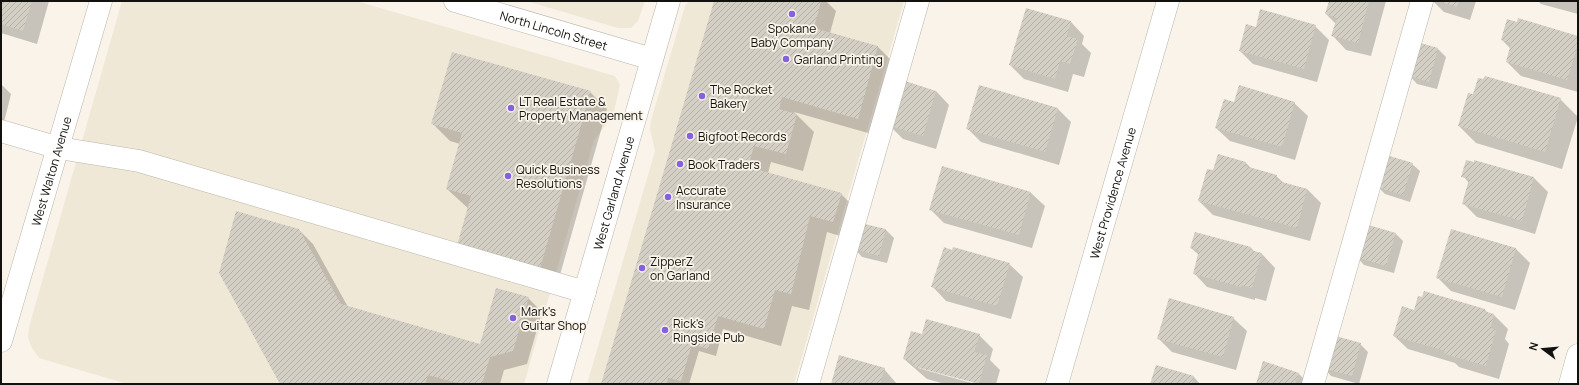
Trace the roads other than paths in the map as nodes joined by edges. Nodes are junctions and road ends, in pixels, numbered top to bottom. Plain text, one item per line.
1 (101, 1) edge
2 (455, 1) edge
3 (669, 1) edge
4 (918, 1) edge
5 (1168, 1) edge
6 (1422, 1) edge
7 (652, 59) junction
8 (1, 131) edge
9 (59, 148) junction
10 (585, 292) junction
11 (1, 341) edge
12 (1578, 355) edge
13 (558, 384) edge
14 (808, 384) edge
15 (1057, 384) edge
16 (1313, 384) edge
17 (1570, 384) edge

1 - 9 street, West Walton Avenue
2 - 7 street, North Lincoln Street
3 - 7 street, West Garland Avenue
4 - 14 street
5 - 15 street, West Providence Avenue
6 - 16 street
7 - 10 street, West Garland Avenue
8 - 9 street
9 - 10 street
9 - 11 street, West Walton Avenue
10 - 13 street, West Garland Avenue
12 - 17 street

